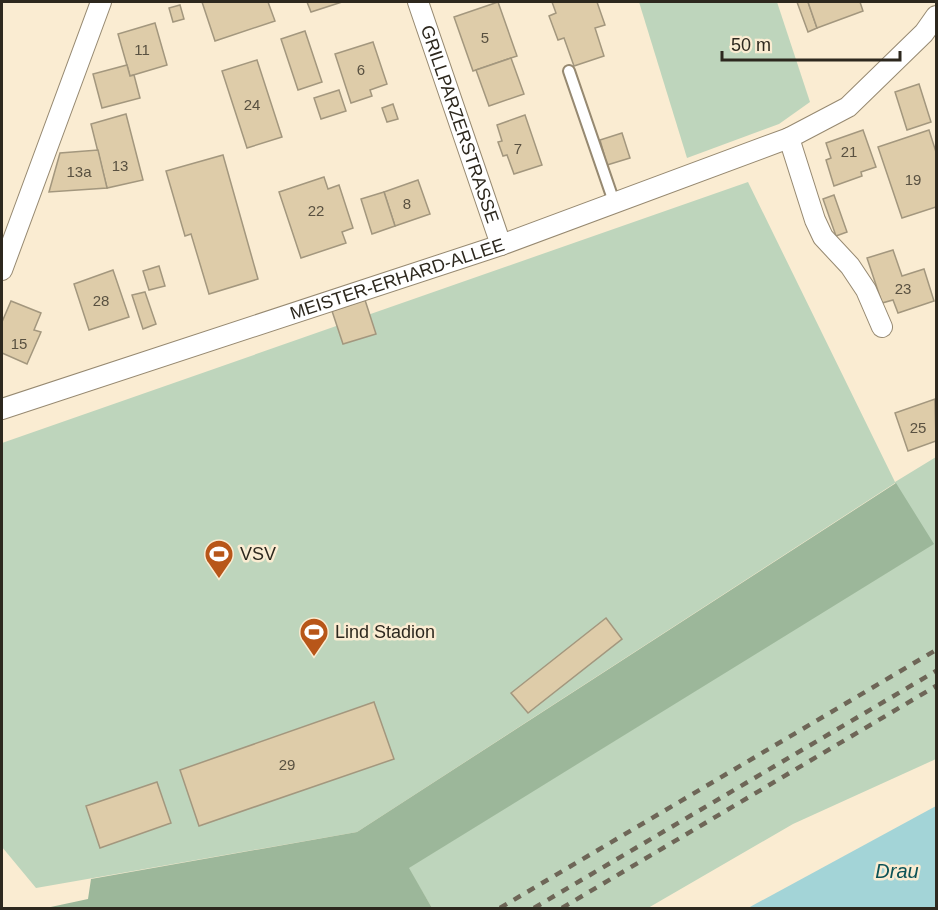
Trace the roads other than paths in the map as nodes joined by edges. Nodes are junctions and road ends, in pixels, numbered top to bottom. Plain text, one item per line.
1 (101, 2) edge
2 (418, 2) edge
3 (936, 16) edge
4 (569, 71) dead end
5 (789, 138) junction
6 (614, 202) junction
7 (501, 245) junction
8 (2, 270) edge
9 (882, 327) dead end
10 (2, 409) edge

1 - 8 street
2 - 7 street, GRILLPARZERSTRASSE
3 - 5 street, MEISTER-ERHARD-ALLEE
4 - 6 lane
5 - 6 street, MEISTER-ERHARD-ALLEE
5 - 9 street
6 - 7 street, MEISTER-ERHARD-ALLEE
7 - 10 street, MEISTER-ERHARD-ALLEE

